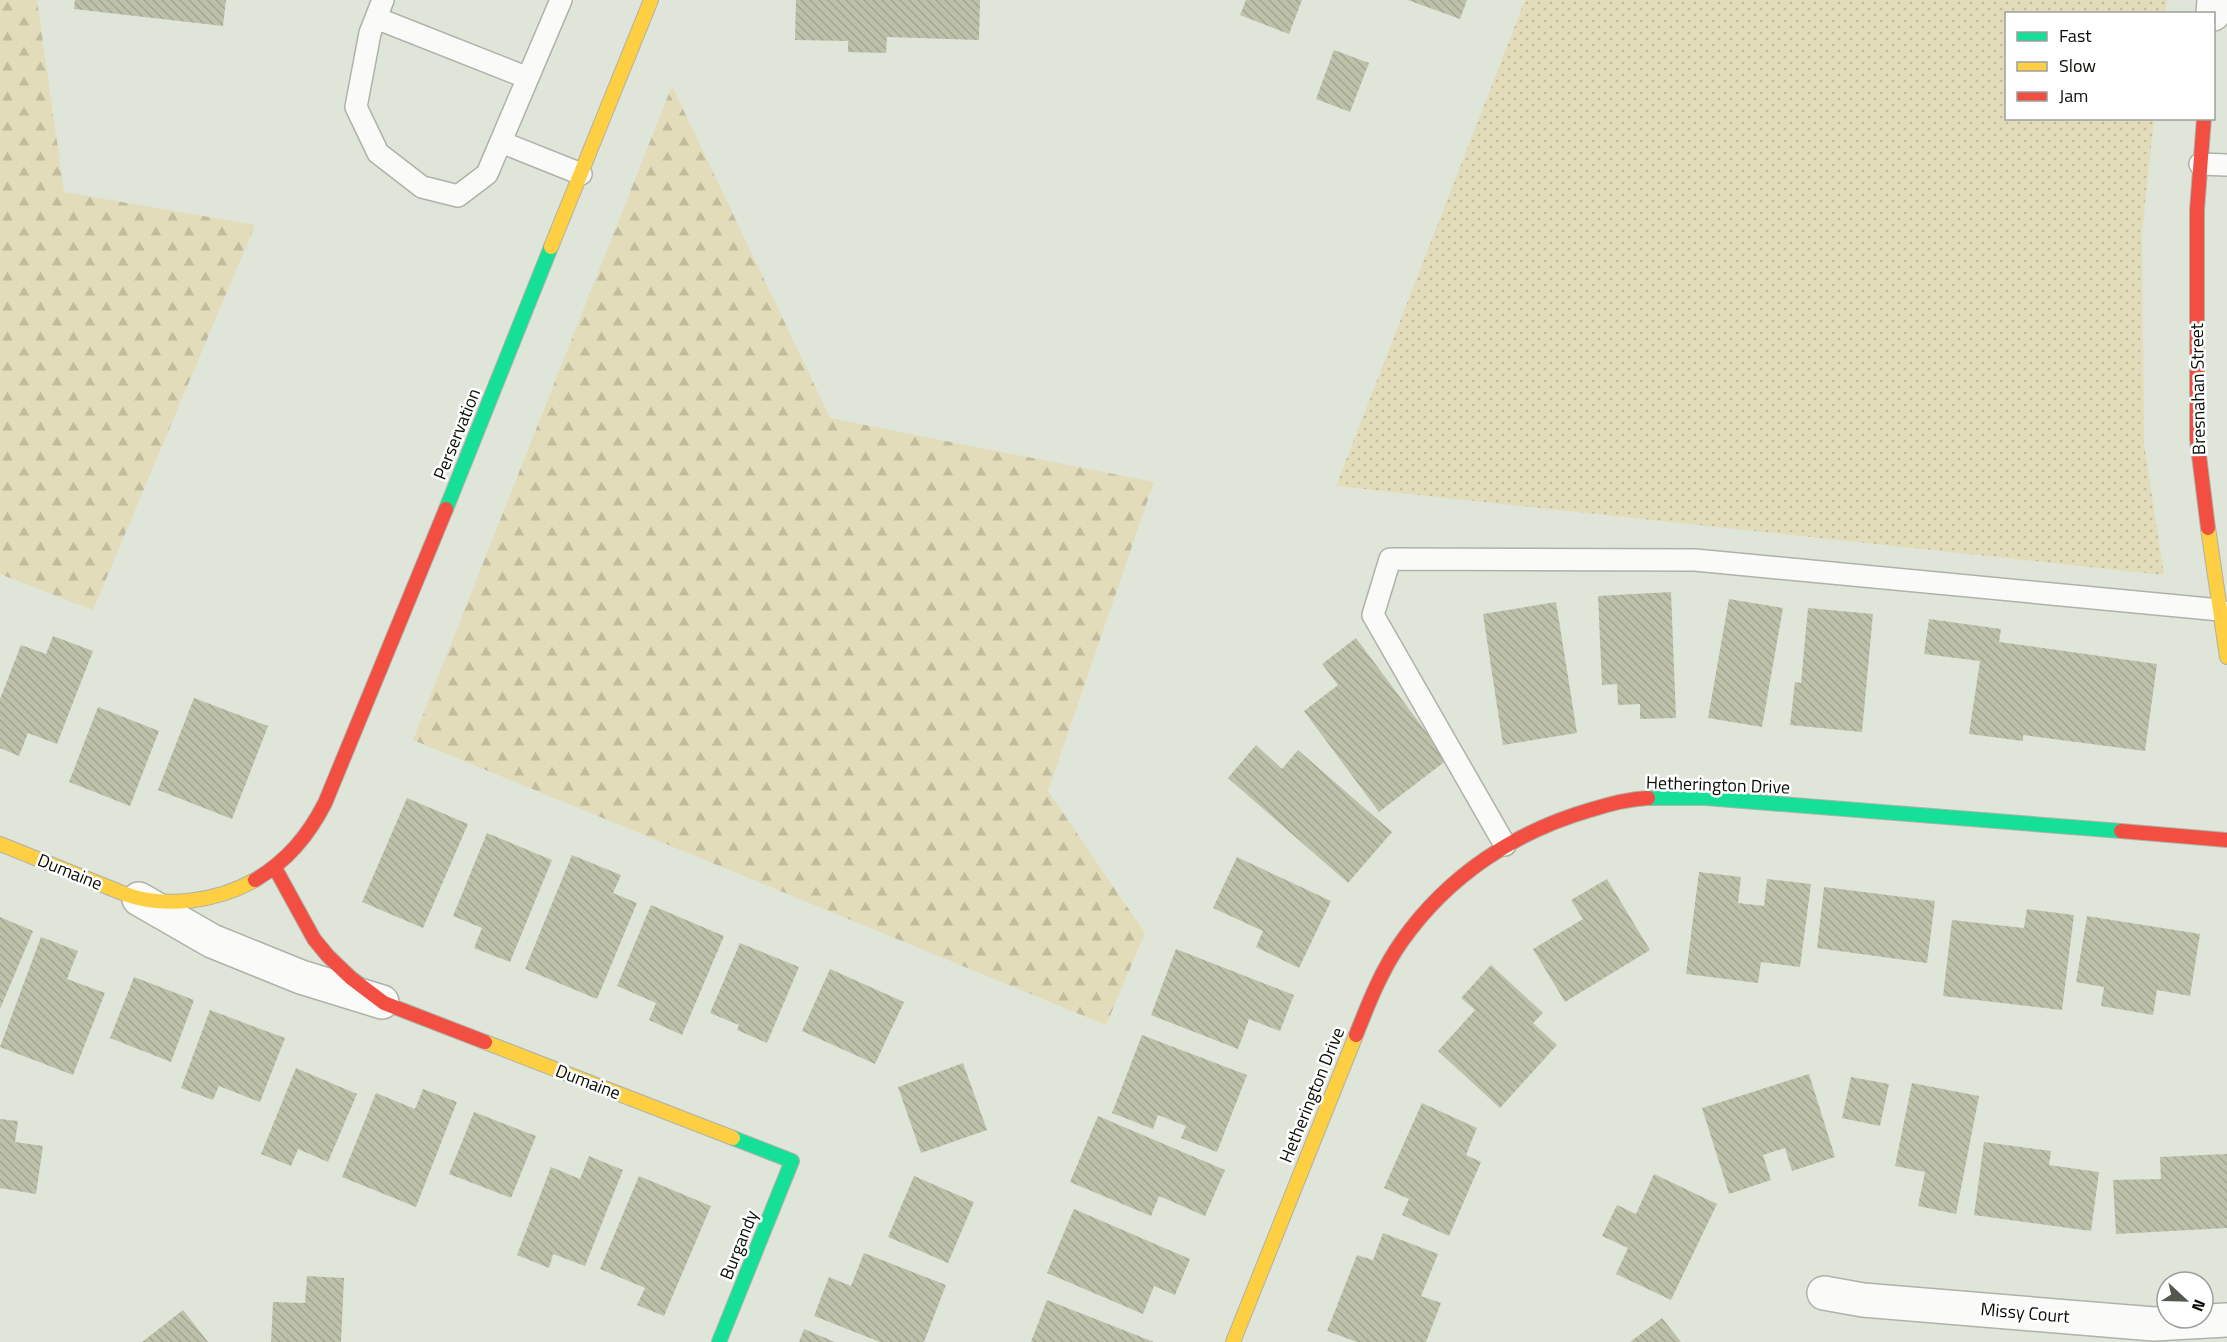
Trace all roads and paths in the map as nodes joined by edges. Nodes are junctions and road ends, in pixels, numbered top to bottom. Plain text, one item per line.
1 (561, 0) edge
2 (651, 0) edge
3 (380, 9) edge
4 (528, 78) junction
5 (2204, 120) edge
6 (501, 142) junction
7 (2200, 164) junction
8 (2227, 165) edge
9 (581, 174) junction
10 (2217, 530) edge
11 (2220, 610) junction
12 (2227, 657) edge
13 (2227, 840) edge
14 (0, 844) edge
15 (1505, 845) junction
16 (275, 868) junction
17 (139, 899) junction
18 (384, 1003) junction
19 (792, 1161) joint
20 (1824, 1293) dead end
21 (2227, 1320) edge
22 (718, 1342) edge
23 (1233, 1342) edge

1 - 4 lane
2 - 9 street, Perservation
3 - 4 lane
3 - 6 lane
4 - 6 lane
5 - 7 street, Bresnahan Street
6 - 9 lane
7 - 8 lane
7 - 10 street, Bresnahan Street
9 - 16 street, Perservation
10 - 11 street, Bresnahan Street
11 - 12 street, Bresnahan Street
11 - 15 lane
13 - 15 street, Hetherington Drive
14 - 17 street, Dumaine
15 - 23 street, Hetherington Drive
16 - 17 street, Dumaine
16 - 18 street, Dumaine
17 - 18 street, Dumaine
18 - 19 street, Dumaine
19 - 22 street, Burgandy
20 - 21 street, Missy Court

